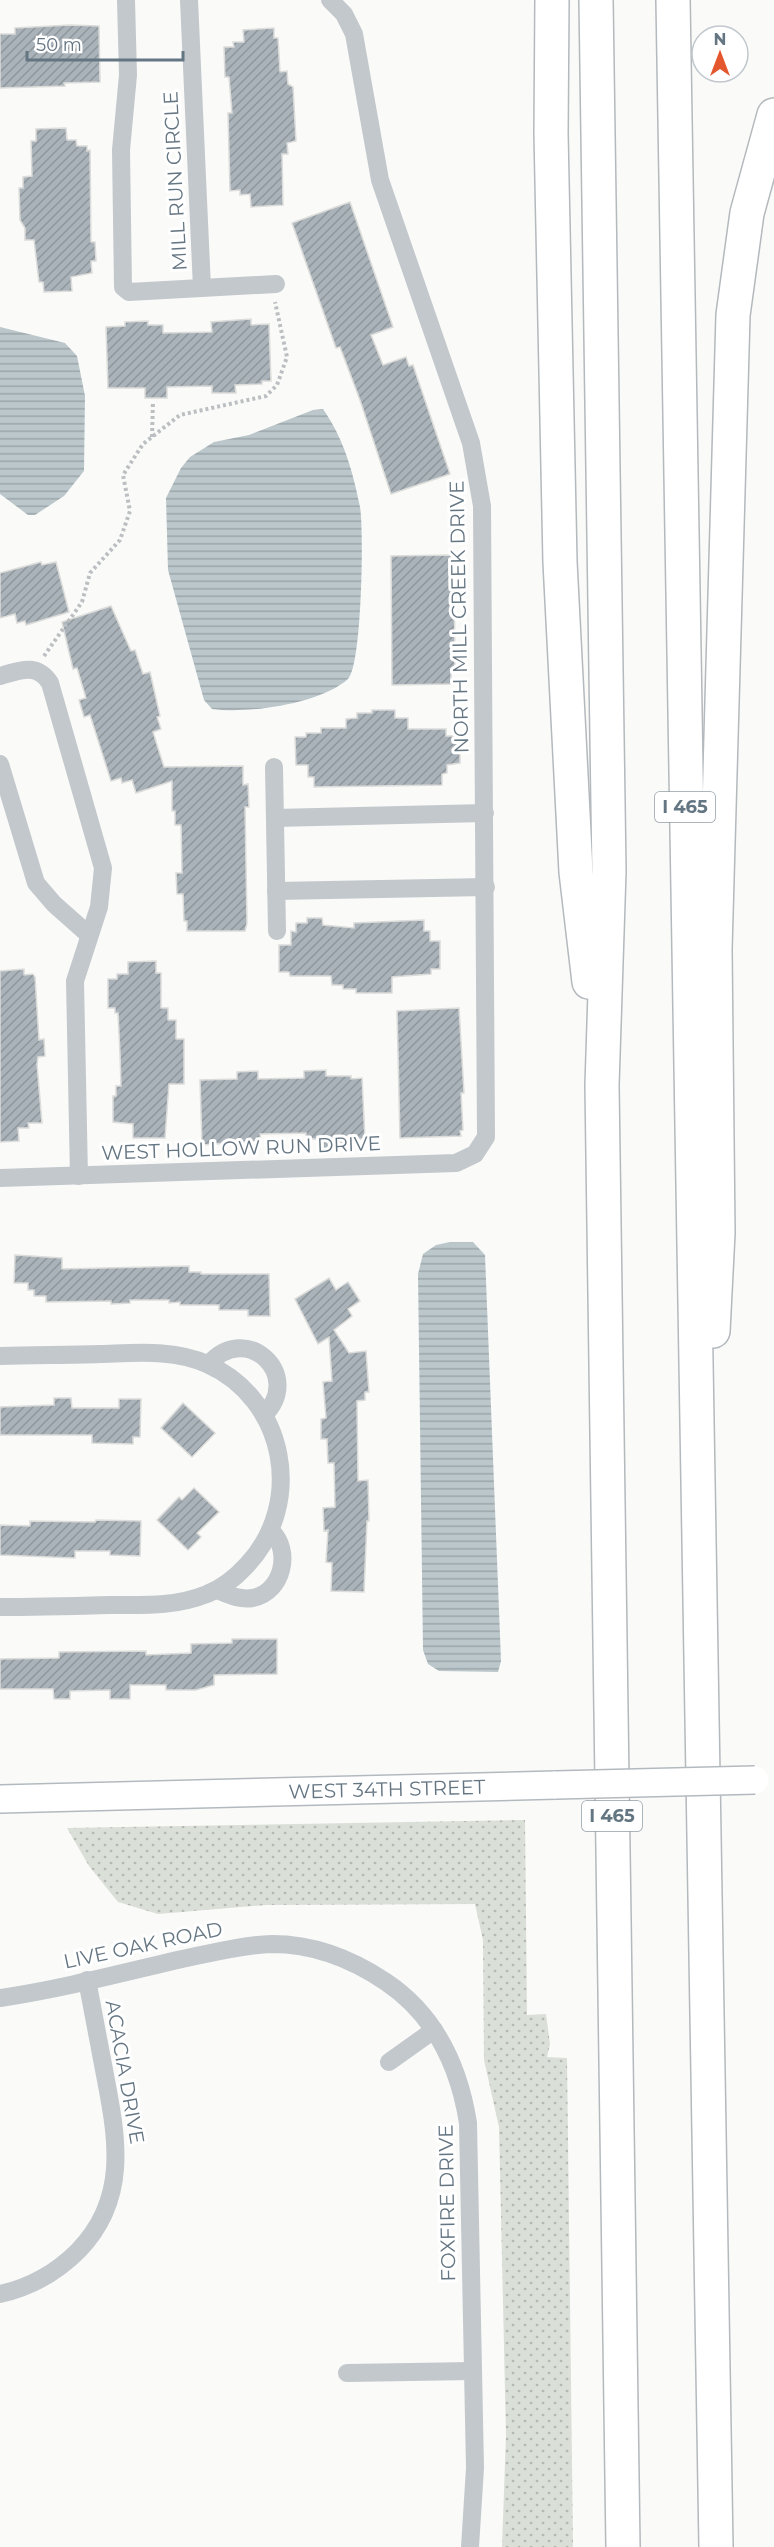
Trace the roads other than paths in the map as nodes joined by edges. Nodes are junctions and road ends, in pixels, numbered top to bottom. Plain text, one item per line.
1 (126, 0) edge
2 (189, 0) edge
3 (330, 0) edge
4 (535, 0) edge
5 (552, 0) edge
6 (596, 0) edge
7 (673, 0) edge
8 (774, 115) edge
9 (551, 133) junction
10 (276, 284) road end
11 (202, 288) junction
12 (0, 676) edge
13 (0, 764) edge
14 (274, 766) dead end
15 (485, 813) junction
16 (275, 818) junction
17 (486, 887) junction
18 (276, 891) junction
19 (277, 931) dead end
20 (89, 935) junction
21 (602, 1085) junction
22 (479, 1149) joint
23 (79, 1176) junction
24 (0, 1178) edge
25 (0, 1356) edge
26 (209, 1364) junction
27 (264, 1415) junction
28 (271, 1531) junction
29 (217, 1590) junction
30 (0, 1607) edge
31 (701, 1614) junction
32 (764, 1780) edge
33 (0, 1799) edge
34 (297, 1946) joint
35 (87, 1980) junction
36 (0, 1998) edge
37 (434, 2030) junction
38 (389, 2062) dead end
39 (0, 2294) edge
40 (473, 2371) junction
41 (347, 2373) dead end
42 (470, 2547) edge
43 (623, 2547) edge
44 (716, 2547) edge

1 - 11 street, MILL RUN CIRCLE
2 - 11 street, MILL RUN CIRCLE
3 - 15 street, NORTH MILL CREEK DRIVE
4 - 9 highway
5 - 9 highway
6 - 21 highway, I 465
7 - 31 highway, I 465
8 - 31 highway
9 - 21 highway
10 - 11 street, MILL RUN CIRCLE
12 - 20 street
13 - 20 street
14 - 16 street
15 - 16 street
15 - 17 street, NORTH MILL CREEK DRIVE
16 - 18 street
17 - 18 street
17 - 22 street, NORTH MILL CREEK DRIVE
18 - 19 street
20 - 23 street
21 - 43 highway, I 465
22 - 23 street, WEST HOLLOW RUN DRIVE
23 - 24 street, WEST HOLLOW RUN DRIVE
25 - 26 street
26 - 27 street
26 - 27 street
27 - 28 street
28 - 29 street
28 - 29 street
29 - 30 street
31 - 44 highway, I 465
32 - 33 street, WEST 34TH STREET, bridge
34 - 35 street, LIVE OAK ROAD
34 - 37 street, FOXFIRE DRIVE
35 - 36 street, LIVE OAK ROAD
35 - 39 street, ACACIA DRIVE
37 - 38 street
37 - 40 street, FOXFIRE DRIVE
40 - 41 street
40 - 42 street, FOXFIRE DRIVE

